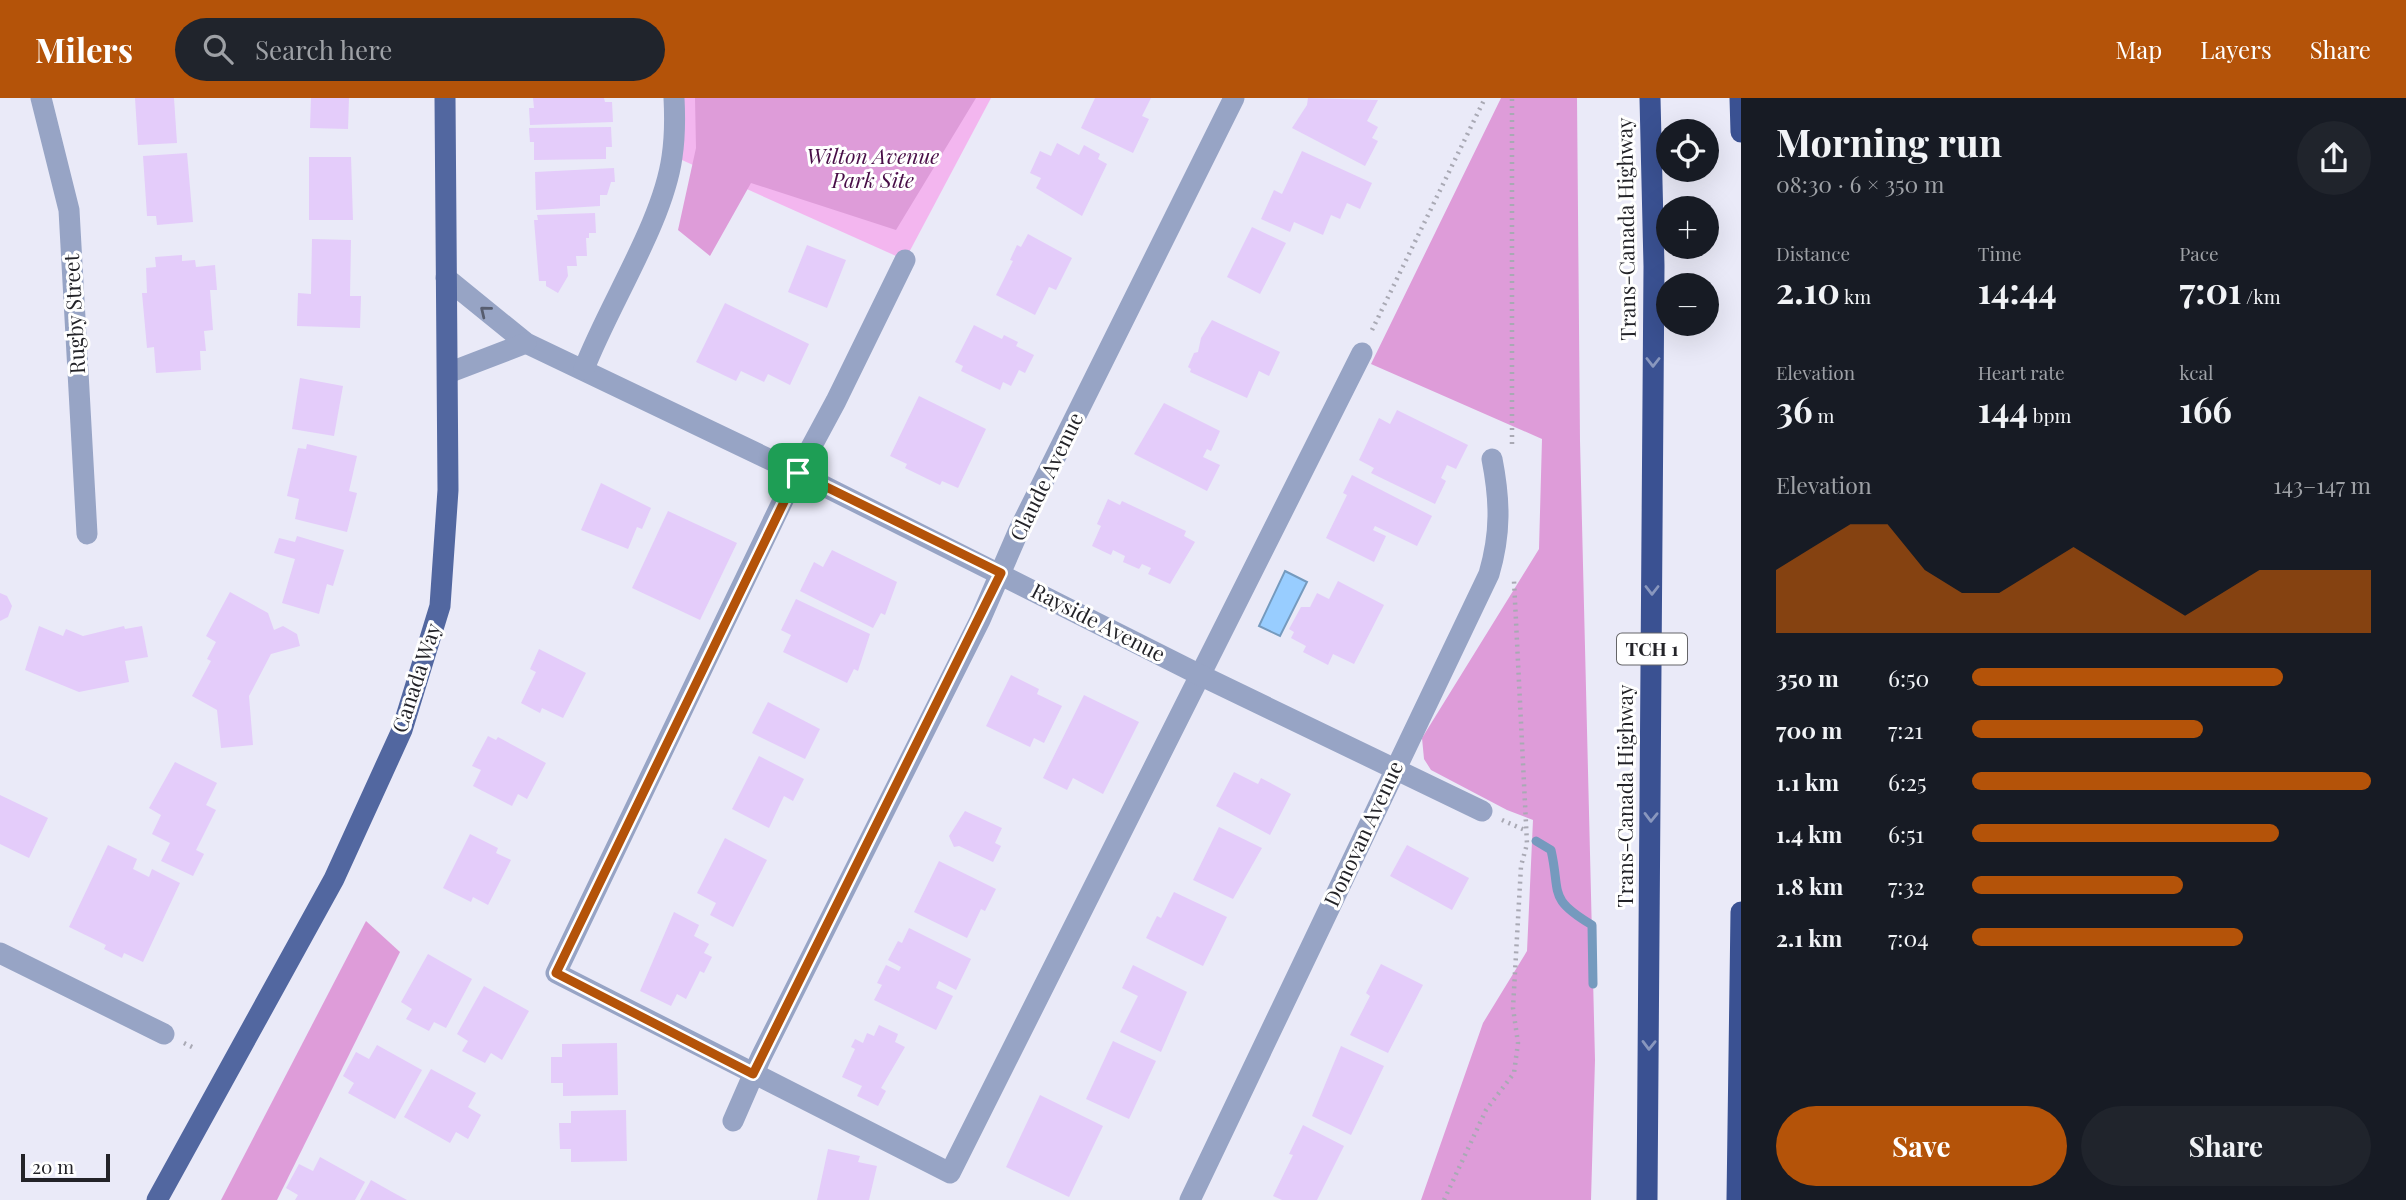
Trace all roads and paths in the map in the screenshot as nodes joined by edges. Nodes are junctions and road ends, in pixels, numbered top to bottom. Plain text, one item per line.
1 (41, 98) edge
2 (445, 98) edge
3 (674, 98) edge
4 (1234, 98) edge
5 (1485, 98) edge
6 (1512, 98) edge
7 (1650, 98) edge
8 (1740, 98) edge
9 (1741, 132) edge
10 (905, 260) dead end
11 (446, 278) junction
12 (526, 343) junction
13 (1362, 352) joint
14 (584, 369) junction
15 (448, 373) junction
16 (1514, 457) dead end
17 (1492, 458) dead end
18 (798, 473) junction
19 (87, 534) dead end
20 (1001, 573) junction
21 (1514, 578) dead end
22 (1202, 676) junction
23 (1396, 767) junction
24 (1482, 811) dead end
25 (1741, 912) edge
26 (0, 953) edge
27 (164, 1034) dead end
28 (753, 1074) junction
29 (733, 1121) dead end
30 (157, 1200) edge
31 (1190, 1200) edge
32 (1444, 1200) edge
33 (1647, 1200) edge
34 (1737, 1200) edge

1 - 19 street, Rugby Street
2 - 11 main road, Canada Way
3 - 14 street
4 - 20 street, Claude Avenue
5 - 13 path
6 - 16 path
7 -> 33 highway, Trans-Canada Highway / TCH 1
8 - 9 highway
10 - 18 street
12 -> 11 street, Rayside Avenue
11 - 15 main road, Canada Way
12 - 14 street, Rayside Avenue
12 - 15 street
13 - 22 street
14 - 18 street, Rayside Avenue
15 - 30 main road, Canada Way
17 - 23 street, Donovan Avenue
18 - 20 street, Rayside Avenue
18 - 28 street
20 - 22 street, Rayside Avenue
20 - 28 street, Claude Avenue
21 - 32 path
22 - 23 street, Rayside Avenue
22 - 28 street
23 - 24 street, Rayside Avenue
23 - 31 street, Donovan Avenue
25 - 34 highway
26 - 27 street
28 - 29 street, Claude Avenue

